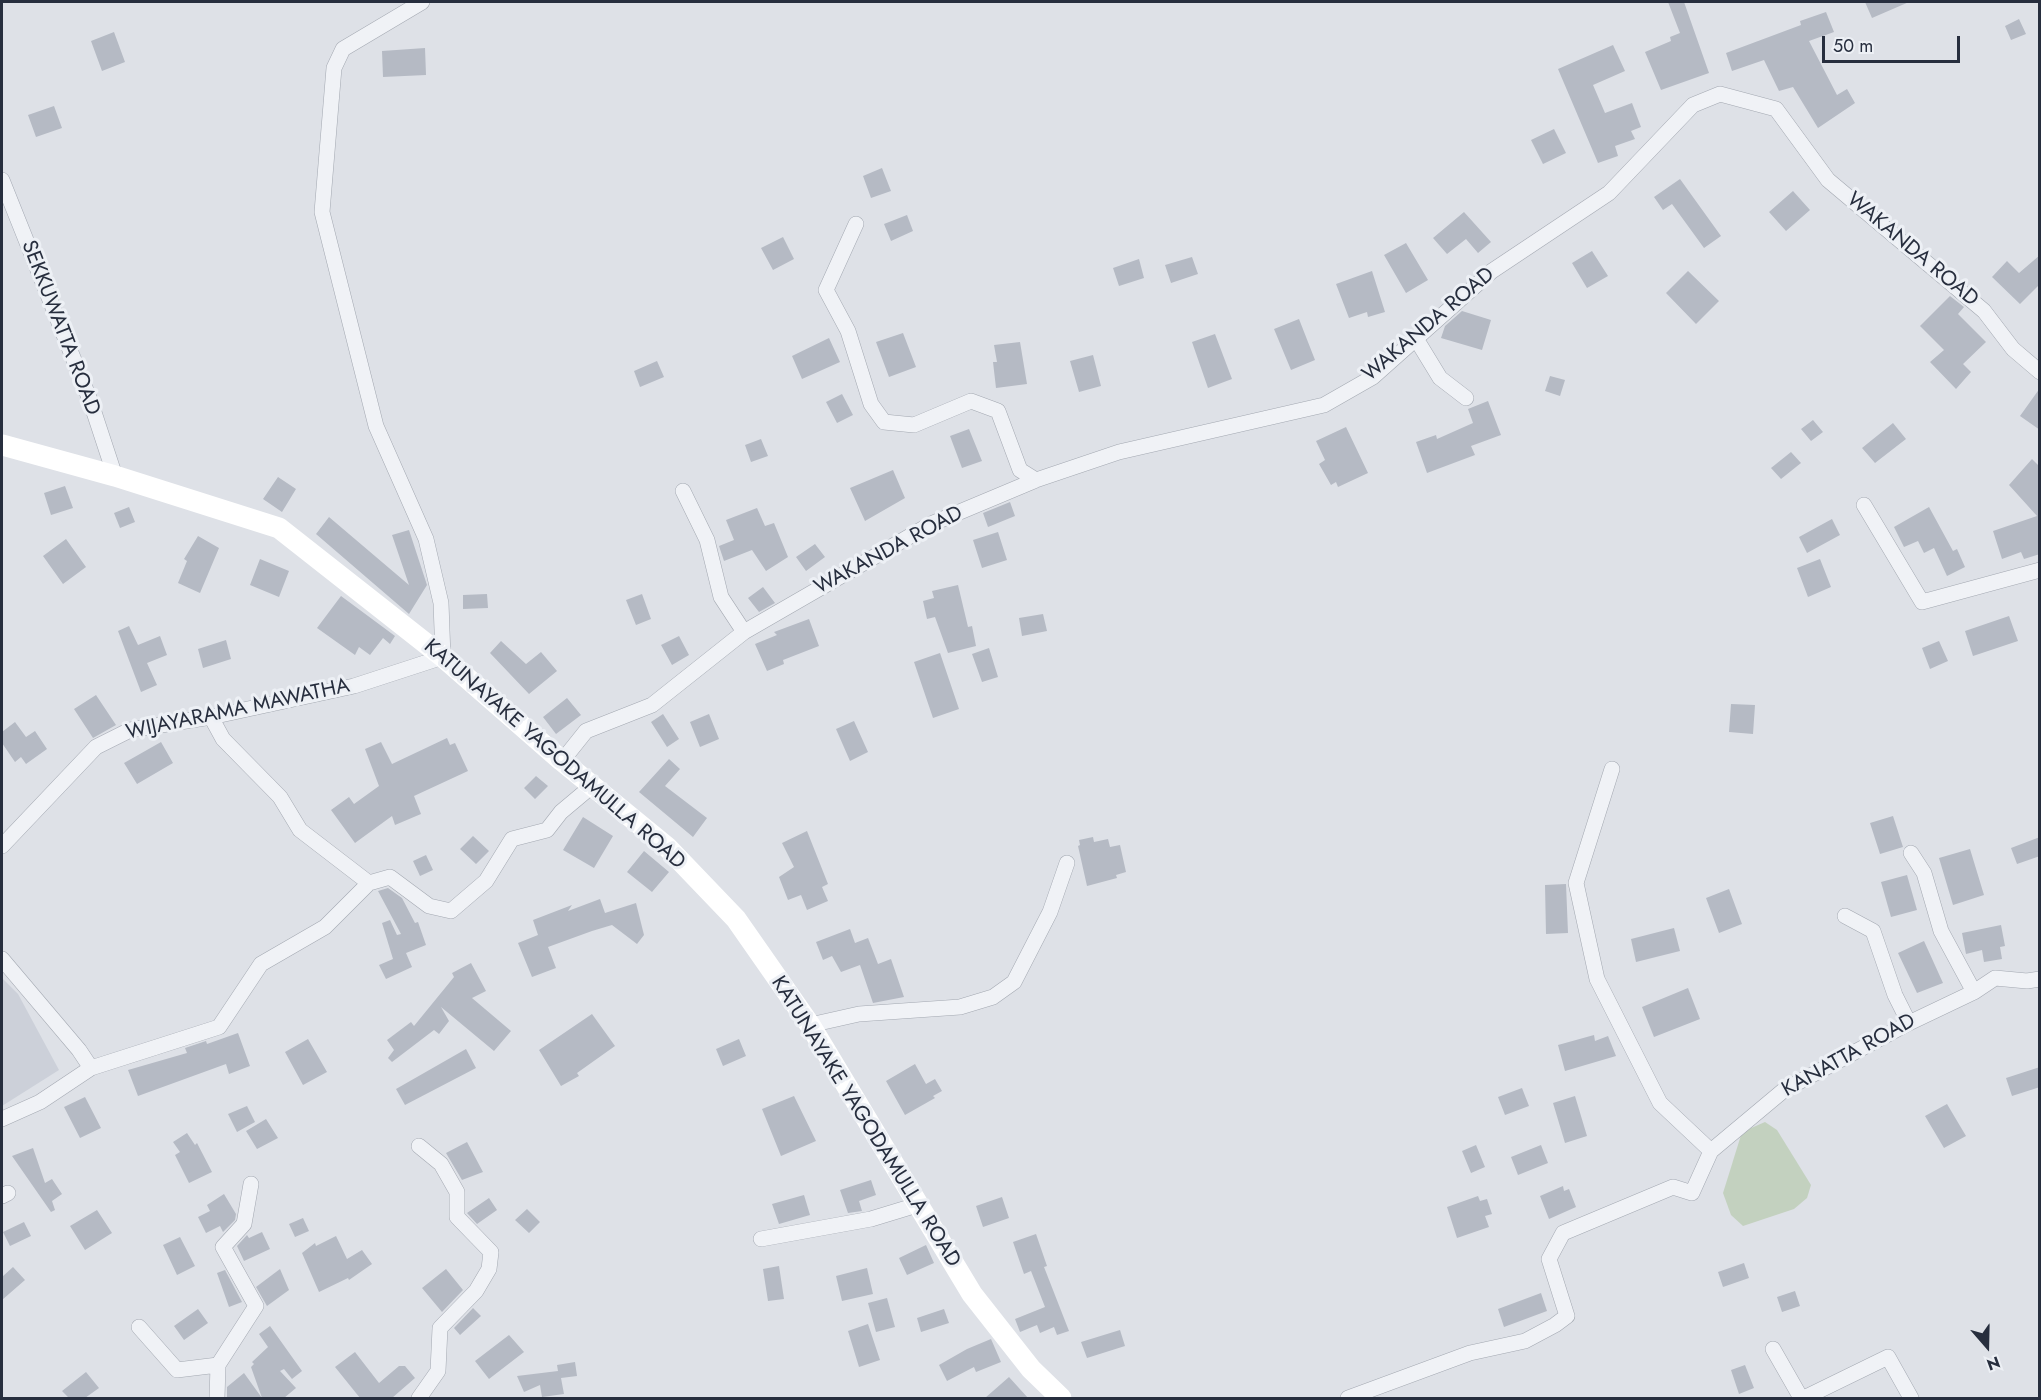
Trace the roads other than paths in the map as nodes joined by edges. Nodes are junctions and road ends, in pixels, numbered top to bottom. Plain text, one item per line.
1 (422, 2) edge
2 (2, 180) edge
3 (856, 224) dead end
4 (1415, 338) junction
5 (2040, 372) edge
6 (1466, 398) dead end
7 (2, 445) edge
8 (115, 476) junction
9 (1036, 480) junction
10 (683, 491) dead end
11 (1864, 505) dead end
12 (2040, 570) edge
13 (744, 632) junction
14 (443, 657) junction
15 (211, 717) junction
16 (562, 761) junction
17 (1612, 769) dead end
18 (592, 786) junction
19 (2, 846) edge
20 (1911, 853) dead end
21 (1067, 863) dead end
22 (372, 882) junction
23 (1845, 916) dead end
24 (2, 959) edge
25 (2040, 979) edge
26 (1974, 992) junction
27 (1909, 1023) junction
28 (810, 1024) junction
29 (91, 1068) junction
30 (2, 1119) edge
31 (419, 1146) dead end
32 (1711, 1151) junction
33 (251, 1184) dead end
34 (917, 1205) junction
35 (761, 1239) dead end
36 (139, 1327) dead end
37 (1773, 1349) dead end
38 (218, 1365) junction
39 (217, 1398) edge
40 (420, 1398) edge
41 (1061, 1398) edge
42 (1348, 1398) edge
43 (1802, 1398) edge
44 (1911, 1398) edge

1 - 14 street
2 - 8 street, SEKKUWATTA ROAD
3 - 9 street
4 - 5 street, WAKANDA ROAD
4 - 6 street
4 - 9 street, WAKANDA ROAD
7 - 8 main road, KATUNAYAKE YAGODAMULLA ROAD
8 - 14 main road, KATUNAYAKE YAGODAMULLA ROAD
9 - 13 street, WAKANDA ROAD
10 - 13 street
11 - 12 street
13 - 16 street, WAKANDA ROAD
14 - 15 street, WIJAYARAMA MAWATHA
14 - 16 main road, KATUNAYAKE YAGODAMULLA ROAD
15 - 19 street, WIJAYARAMA MAWATHA
15 - 22 street
16 - 18 main road, KATUNAYAKE YAGODAMULLA ROAD
17 - 32 street
18 - 22 street
18 - 28 main road, KATUNAYAKE YAGODAMULLA ROAD
20 - 26 street
21 - 28 street
22 - 29 street
23 - 27 street
24 - 29 street
25 - 26 street, KANATTA ROAD
26 - 27 street, KANATTA ROAD
27 - 32 street, KANATTA ROAD
28 - 34 main road, KATUNAYAKE YAGODAMULLA ROAD
29 - 30 street
31 - 40 street
32 - 42 street, KANATTA ROAD
33 - 38 street
34 - 35 street
34 - 41 main road, KATUNAYAKE YAGODAMULLA ROAD
36 - 38 street
37 - 43 street
38 - 39 street
43 - 44 street

